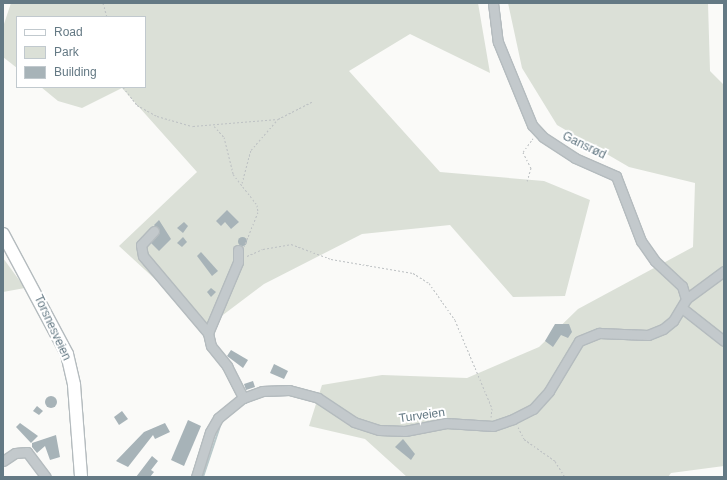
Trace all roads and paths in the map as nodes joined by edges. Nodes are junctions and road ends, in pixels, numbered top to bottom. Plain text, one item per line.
1 (103, 3) edge
2 (492, 3) edge
3 (107, 16) edge
4 (124, 88) edge
5 (312, 102) dead end
6 (278, 119) junction
7 (214, 126) junction
8 (538, 133) junction
9 (527, 181) dead end
10 (242, 184) junction
11 (154, 231) dead end
12 (3, 234) edge
13 (238, 250) dead end
14 (238, 262) junction
15 (724, 271) edge
16 (684, 303) junction
17 (208, 334) junction
18 (724, 341) edge
19 (243, 398) junction
20 (514, 419) junction
21 (493, 426) junction
22 (3, 461) edge
23 (46, 477) edge
24 (81, 477) edge
25 (196, 477) edge
26 (565, 477) edge

1 - 3 path
2 - 8 street, Gansrød
4 - 7 path
5 - 6 path
6 - 7 path
6 - 10 path
7 - 10 path
8 - 9 path
8 - 16 street, Gansrød
10 - 14 path
11 - 17 street
12 - 24 main road, Torsnesveien
13 - 14 street
14 - 17 street
14 - 21 path
15 - 16 street, Turveien
16 - 18 street
16 - 20 street, Turveien
17 - 19 street
19 - 21 street, Turveien
19 - 25 street, Turveien
20 - 21 street, Turveien
20 - 26 path
22 - 23 street

